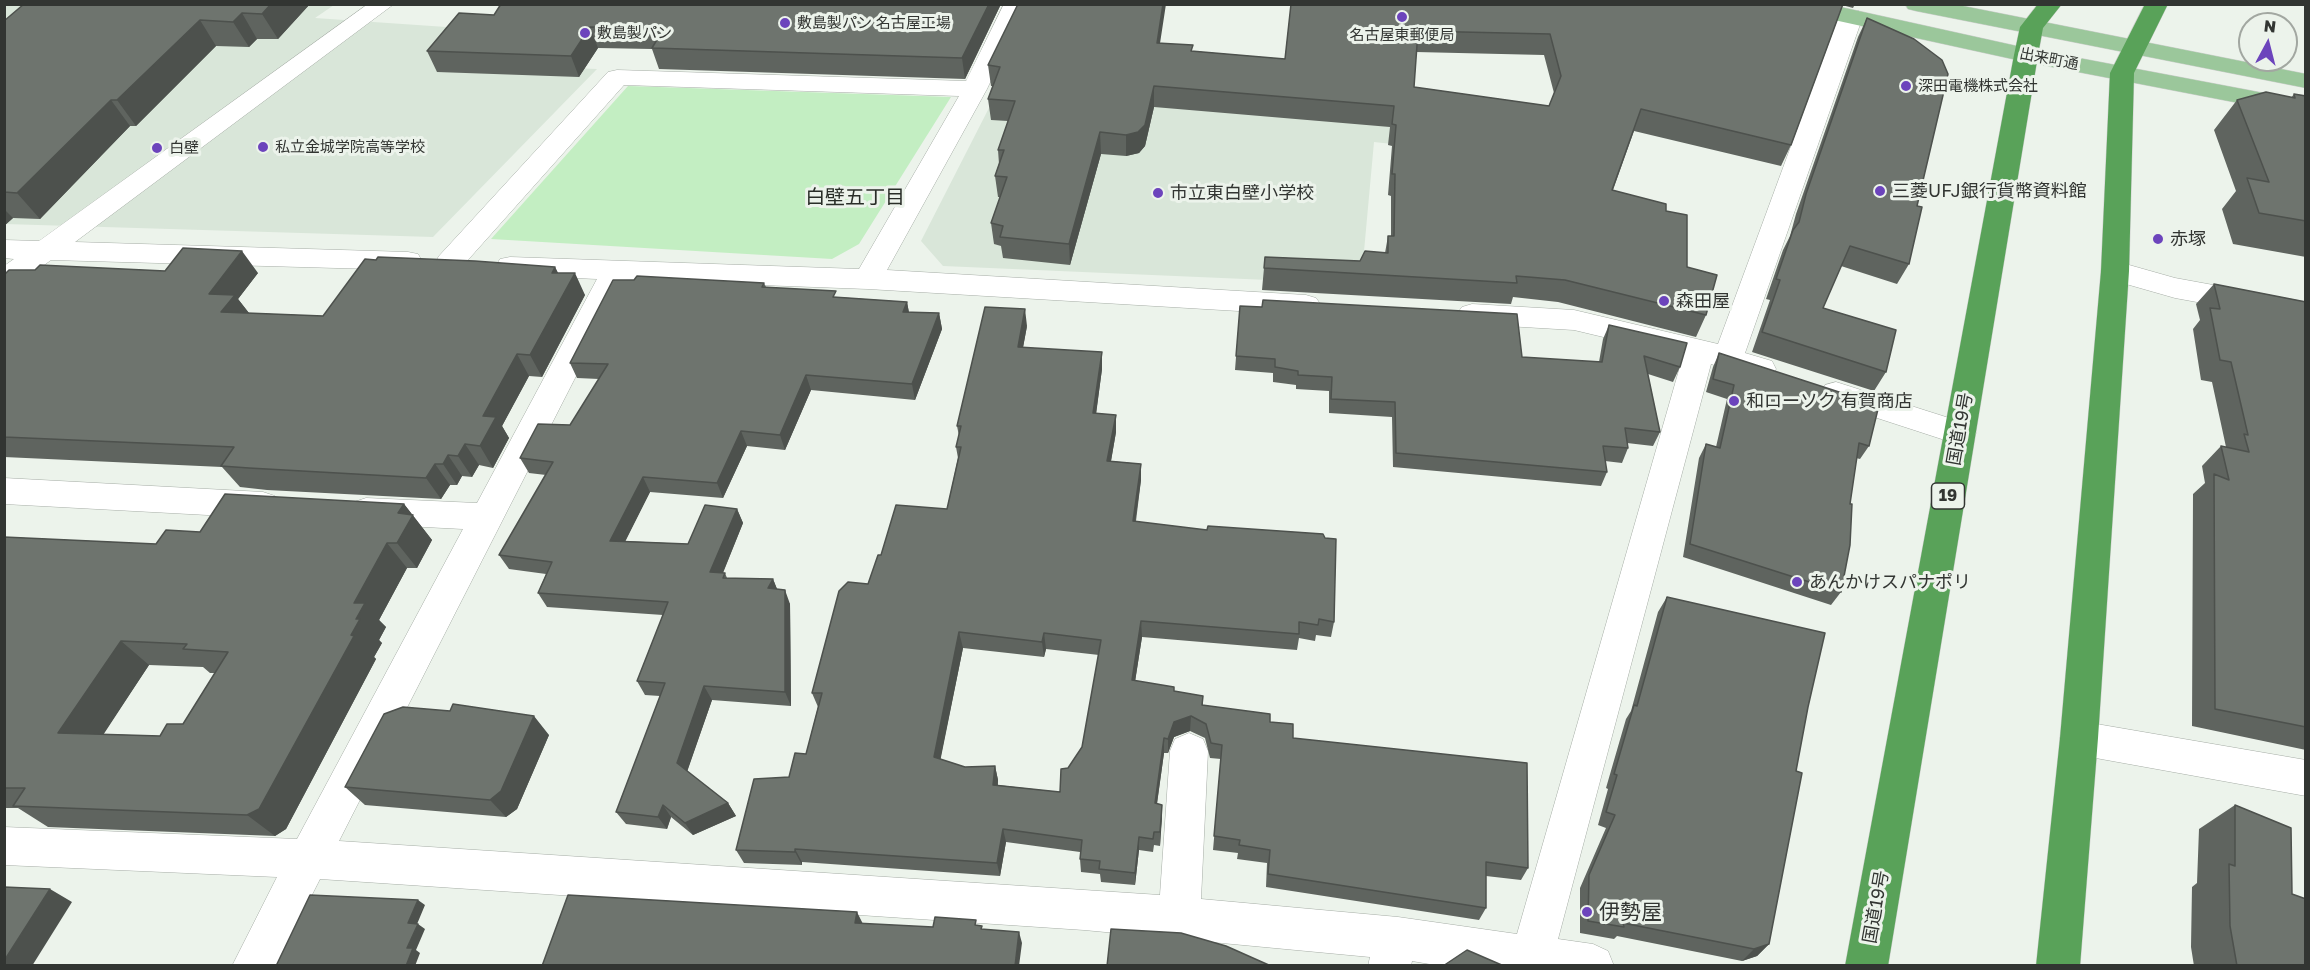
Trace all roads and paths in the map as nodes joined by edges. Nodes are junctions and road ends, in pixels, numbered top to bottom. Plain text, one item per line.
1 (383, 4) edge
2 (1016, 4) edge
3 (1793, 4) edge
4 (1916, 4) edge
5 (2157, 4) edge
6 (1851, 16) junction
7 (2036, 29) edge
8 (2128, 60) junction
9 (2306, 81) edge
10 (975, 89) junction
11 (2306, 109) edge
12 (4, 249) edge
13 (46, 250) junction
14 (449, 263) junction
15 (615, 271) junction
16 (2115, 271) junction
17 (868, 279) junction
18 (4, 280) edge
19 (1338, 307) edge
20 (1444, 312) edge
21 (2306, 312) edge
22 (1714, 353) junction
23 (1959, 433) junction
24 (4, 491) edge
25 (298, 507) edge
26 (333, 509) edge
27 (486, 518) junction
28 (2079, 738) junction
29 (1189, 751) dead end
30 (2306, 778) edge
31 (4, 846) edge
32 (308, 858) junction
33 (1179, 918) junction
34 (1394, 952) edge
35 (1532, 955) junction
36 (254, 966) edge
37 (1593, 966) edge
38 (1866, 966) edge
39 (2058, 966) edge

1 - 13 street
2 - 10 street
3 - 6 main road, 出来町通
4 - 7 main road, 出来町通
5 - 8 highway
6 - 7 main road, 出来町通
6 - 22 street
7 - 8 main road, 出来町通
7 - 23 highway, 国道19号 / 19
8 - 9 main road, 出来町通
8 - 11 main road, 出来町通
8 - 16 highway
10 - 14 street
10 - 17 street
12 - 13 street
13 - 14 street
13 - 18 street
14 - 15 street
15 - 17 street
15 - 27 street
16 - 21 street
16 - 28 highway
17 - 19 street
20 - 22 street
22 - 23 street
22 - 35 street
23 - 38 highway, 国道19号 / 19
24 - 25 street
26 - 27 street
27 - 32 street
28 - 30 street
28 - 39 highway
29 - 33 street
31 - 32 street
32 - 33 street
32 - 36 street
33 - 34 street
34 - 35 street
35 - 37 street

